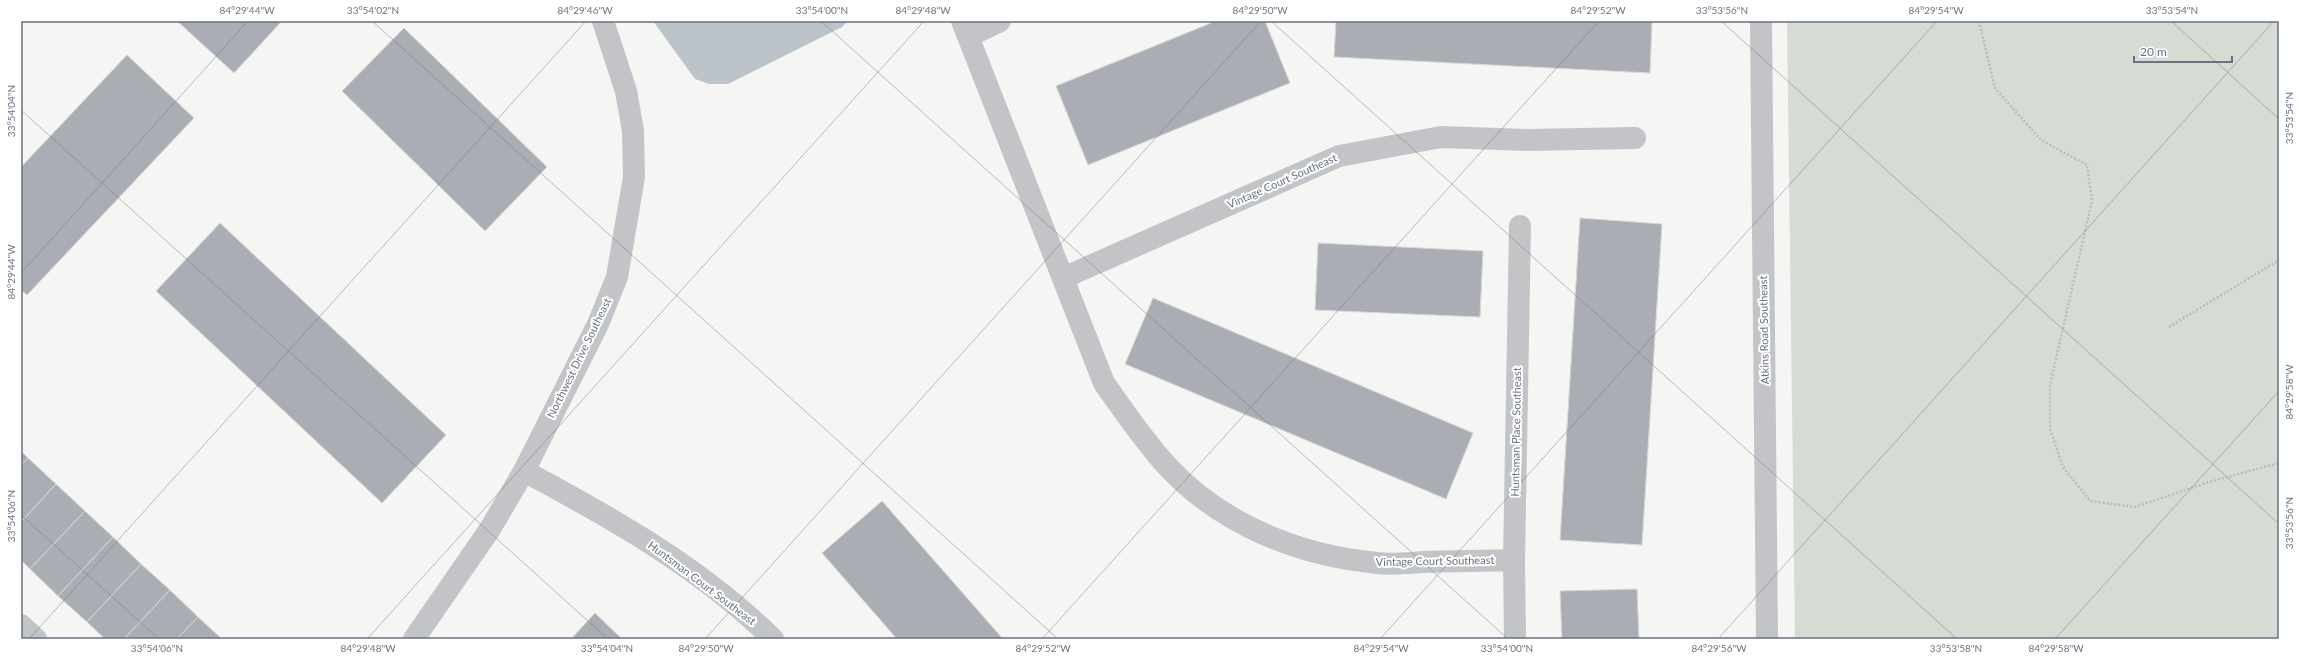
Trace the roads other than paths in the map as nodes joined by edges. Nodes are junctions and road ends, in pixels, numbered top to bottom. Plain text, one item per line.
1 (603, 21) edge
2 (1000, 21) edge
3 (1761, 21) edge
4 (966, 28) edge
5 (1635, 138) dead end
6 (1520, 226) dead end
7 (1063, 278) junction
8 (524, 471) junction
9 (1514, 560) junction
10 (21, 625) edge
11 (36, 639) edge
12 (414, 639) edge
13 (774, 639) edge
14 (1515, 639) edge
15 (1767, 639) edge

1 - 8 street, Northwest Drive Southeast
2 - 4 street, Vintage Court Southeast
3 - 15 street, Atkins Road Southeast
4 - 7 street, Vintage Court Southeast
5 - 7 street, Vintage Court Southeast
6 - 9 street, Huntsman Place Southeast
7 - 9 street, Vintage Court Southeast
8 - 12 street, Northwest Drive Southeast
8 - 13 street, Huntsman Court Southeast
9 - 14 street, Huntsman Place Southeast
10 - 11 street

